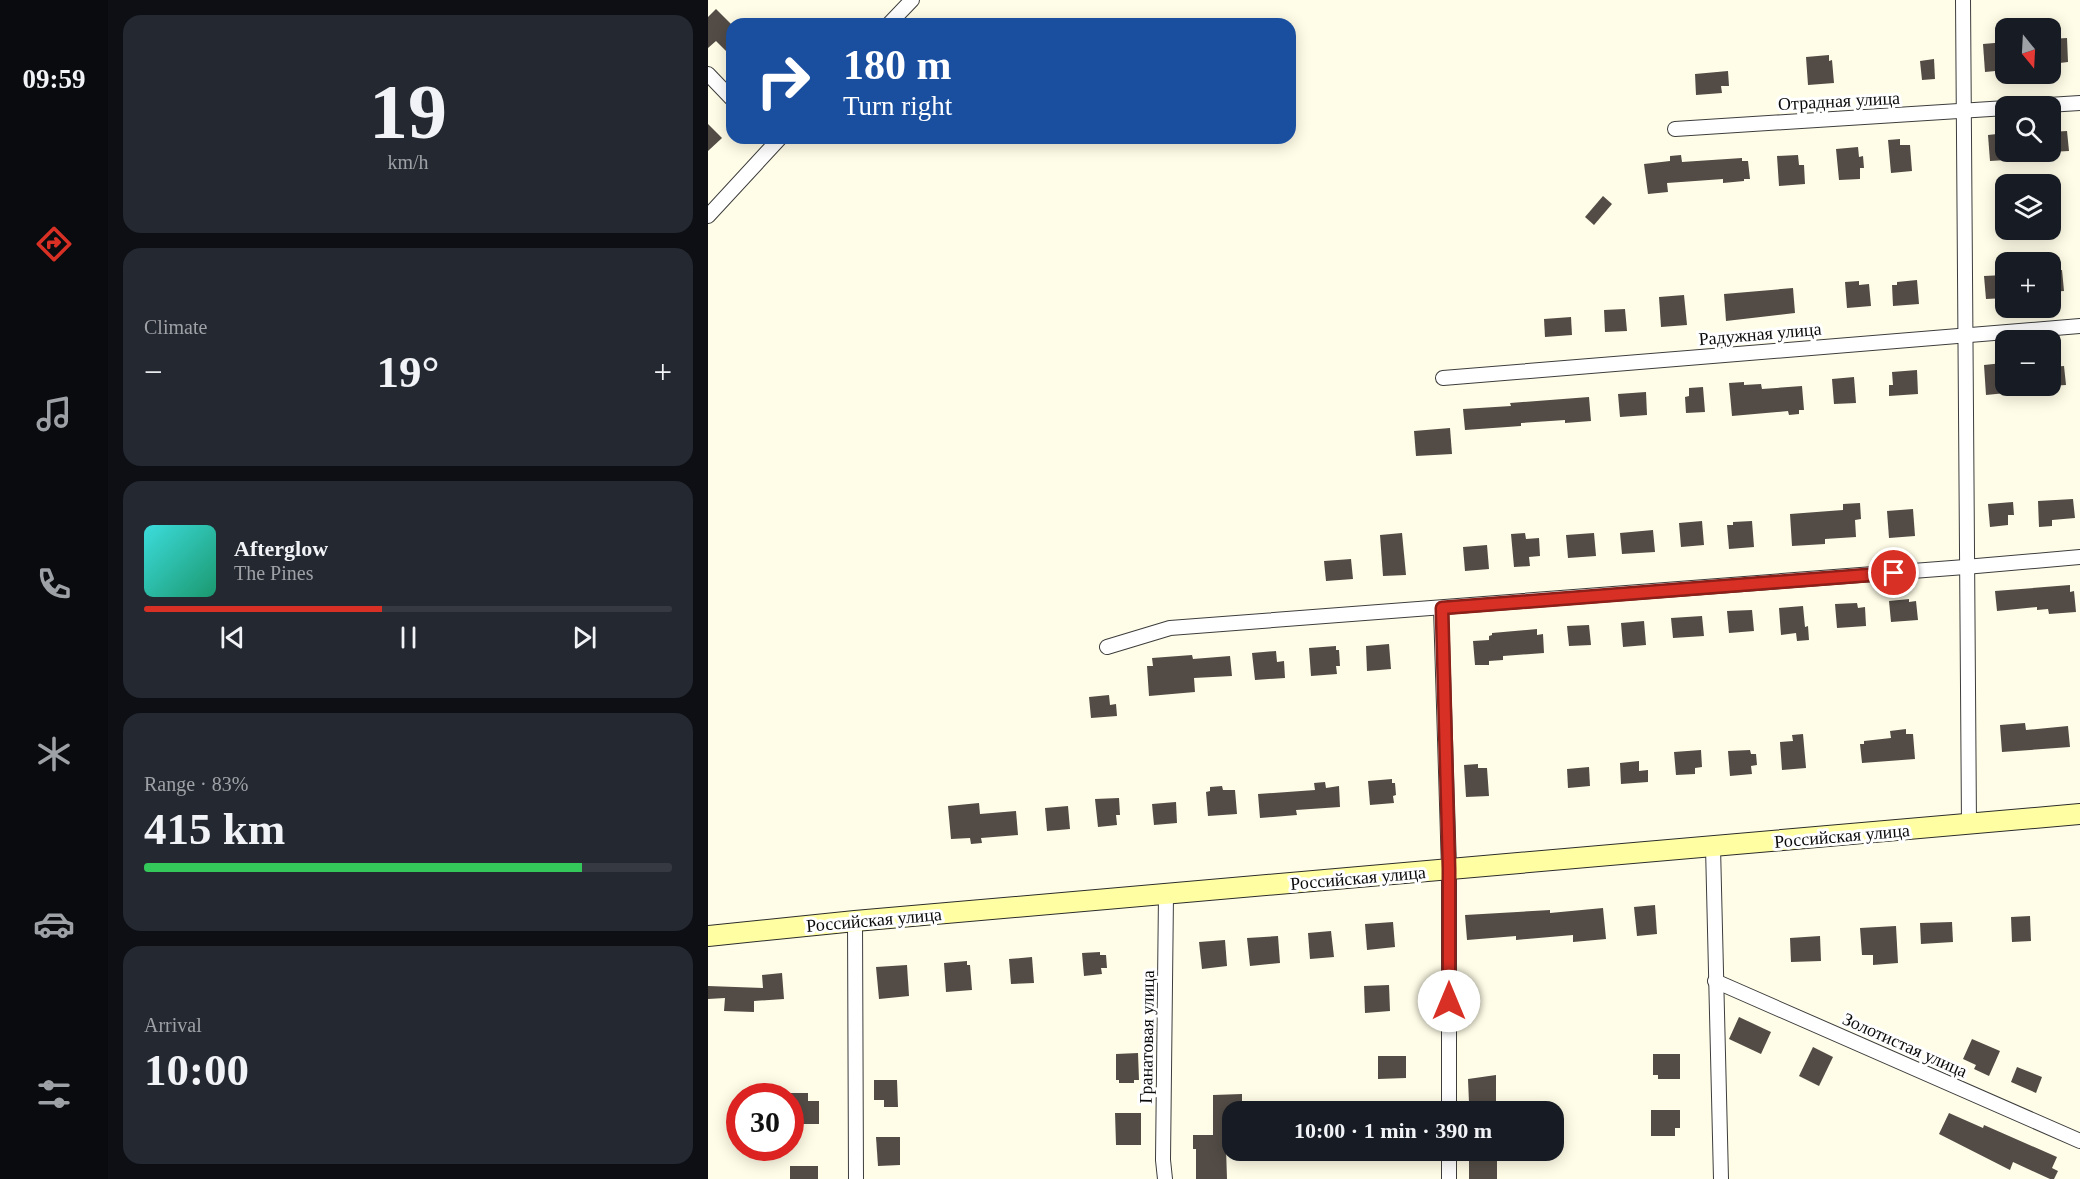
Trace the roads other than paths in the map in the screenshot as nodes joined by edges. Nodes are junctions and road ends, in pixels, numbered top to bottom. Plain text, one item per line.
1 (912, 0) edge
2 (1963, 0) edge
3 (895, 18) edge
4 (708, 74) edge
5 (726, 93) edge
6 (2080, 103) edge
7 (2061, 104) edge
8 (1995, 109) edge
9 (1962, 112) junction
10 (1676, 129) dead end
11 (771, 144) edge
12 (708, 216) edge
13 (2080, 326) edge
14 (1965, 336) junction
15 (1443, 378) dead end
16 (2080, 557) edge
17 (1965, 567) junction
18 (1442, 608) junction
19 (1107, 647) dead end
20 (2080, 814) edge
21 (1969, 825) junction
22 (1713, 847) junction
23 (1449, 869) junction
24 (1166, 895) junction
25 (855, 921) junction
26 (708, 936) edge
27 (1715, 981) junction
28 (1449, 1101) edge
29 (2080, 1141) edge
30 (1449, 1161) edge
31 (856, 1179) edge
32 (1165, 1179) edge
33 (1449, 1179) edge
34 (1721, 1179) edge

1 - 3 street
2 - 9 street
4 - 5 street
6 - 7 street
8 - 9 street, Отрадная улица
9 - 10 street, Отрадная улица
9 - 14 street
11 - 12 street
13 - 14 street, Радужная улица
14 - 15 street, Радужная улица
14 - 17 street
16 - 17 street
17 - 18 street
17 - 21 street
18 - 19 street
18 - 23 street
20 - 21 main road, Российская улица
21 - 22 main road, Российская улица
22 - 23 main road, Российская улица
22 - 27 street
23 - 24 main road, Российская улица
23 - 28 street
24 - 25 main road, Российская улица
24 - 32 street, Гранатовая улица
25 - 26 main road, Российская улица
25 - 31 street
27 - 29 street, Золотистая улица
27 - 34 street
30 - 33 street

